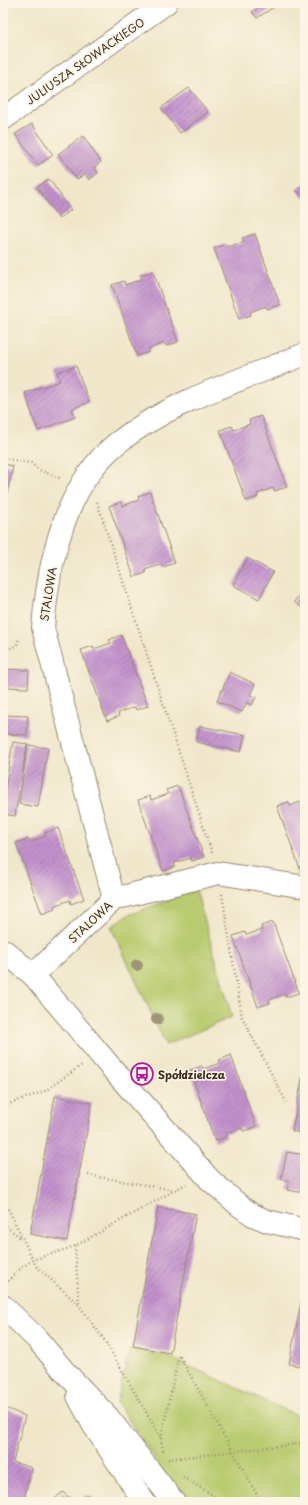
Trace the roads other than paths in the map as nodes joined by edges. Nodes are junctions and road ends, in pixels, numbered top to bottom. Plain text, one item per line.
1 (166, 3) edge
2 (3, 119) edge
3 (305, 354) edge
4 (305, 887) edge
5 (114, 899) junction
6 (3, 950) edge
7 (33, 975) junction
8 (305, 1230) edge
9 (3, 1306) edge
10 (65, 1372) junction
11 (144, 1502) edge
12 (174, 1502) edge

1 - 2 street, JULIUSZA SŁOWACKIEGO
3 - 5 street, STALOWA
4 - 5 street
5 - 7 street, STALOWA
6 - 7 street
7 - 8 street
9 - 10 street
10 - 11 street
10 - 12 street

